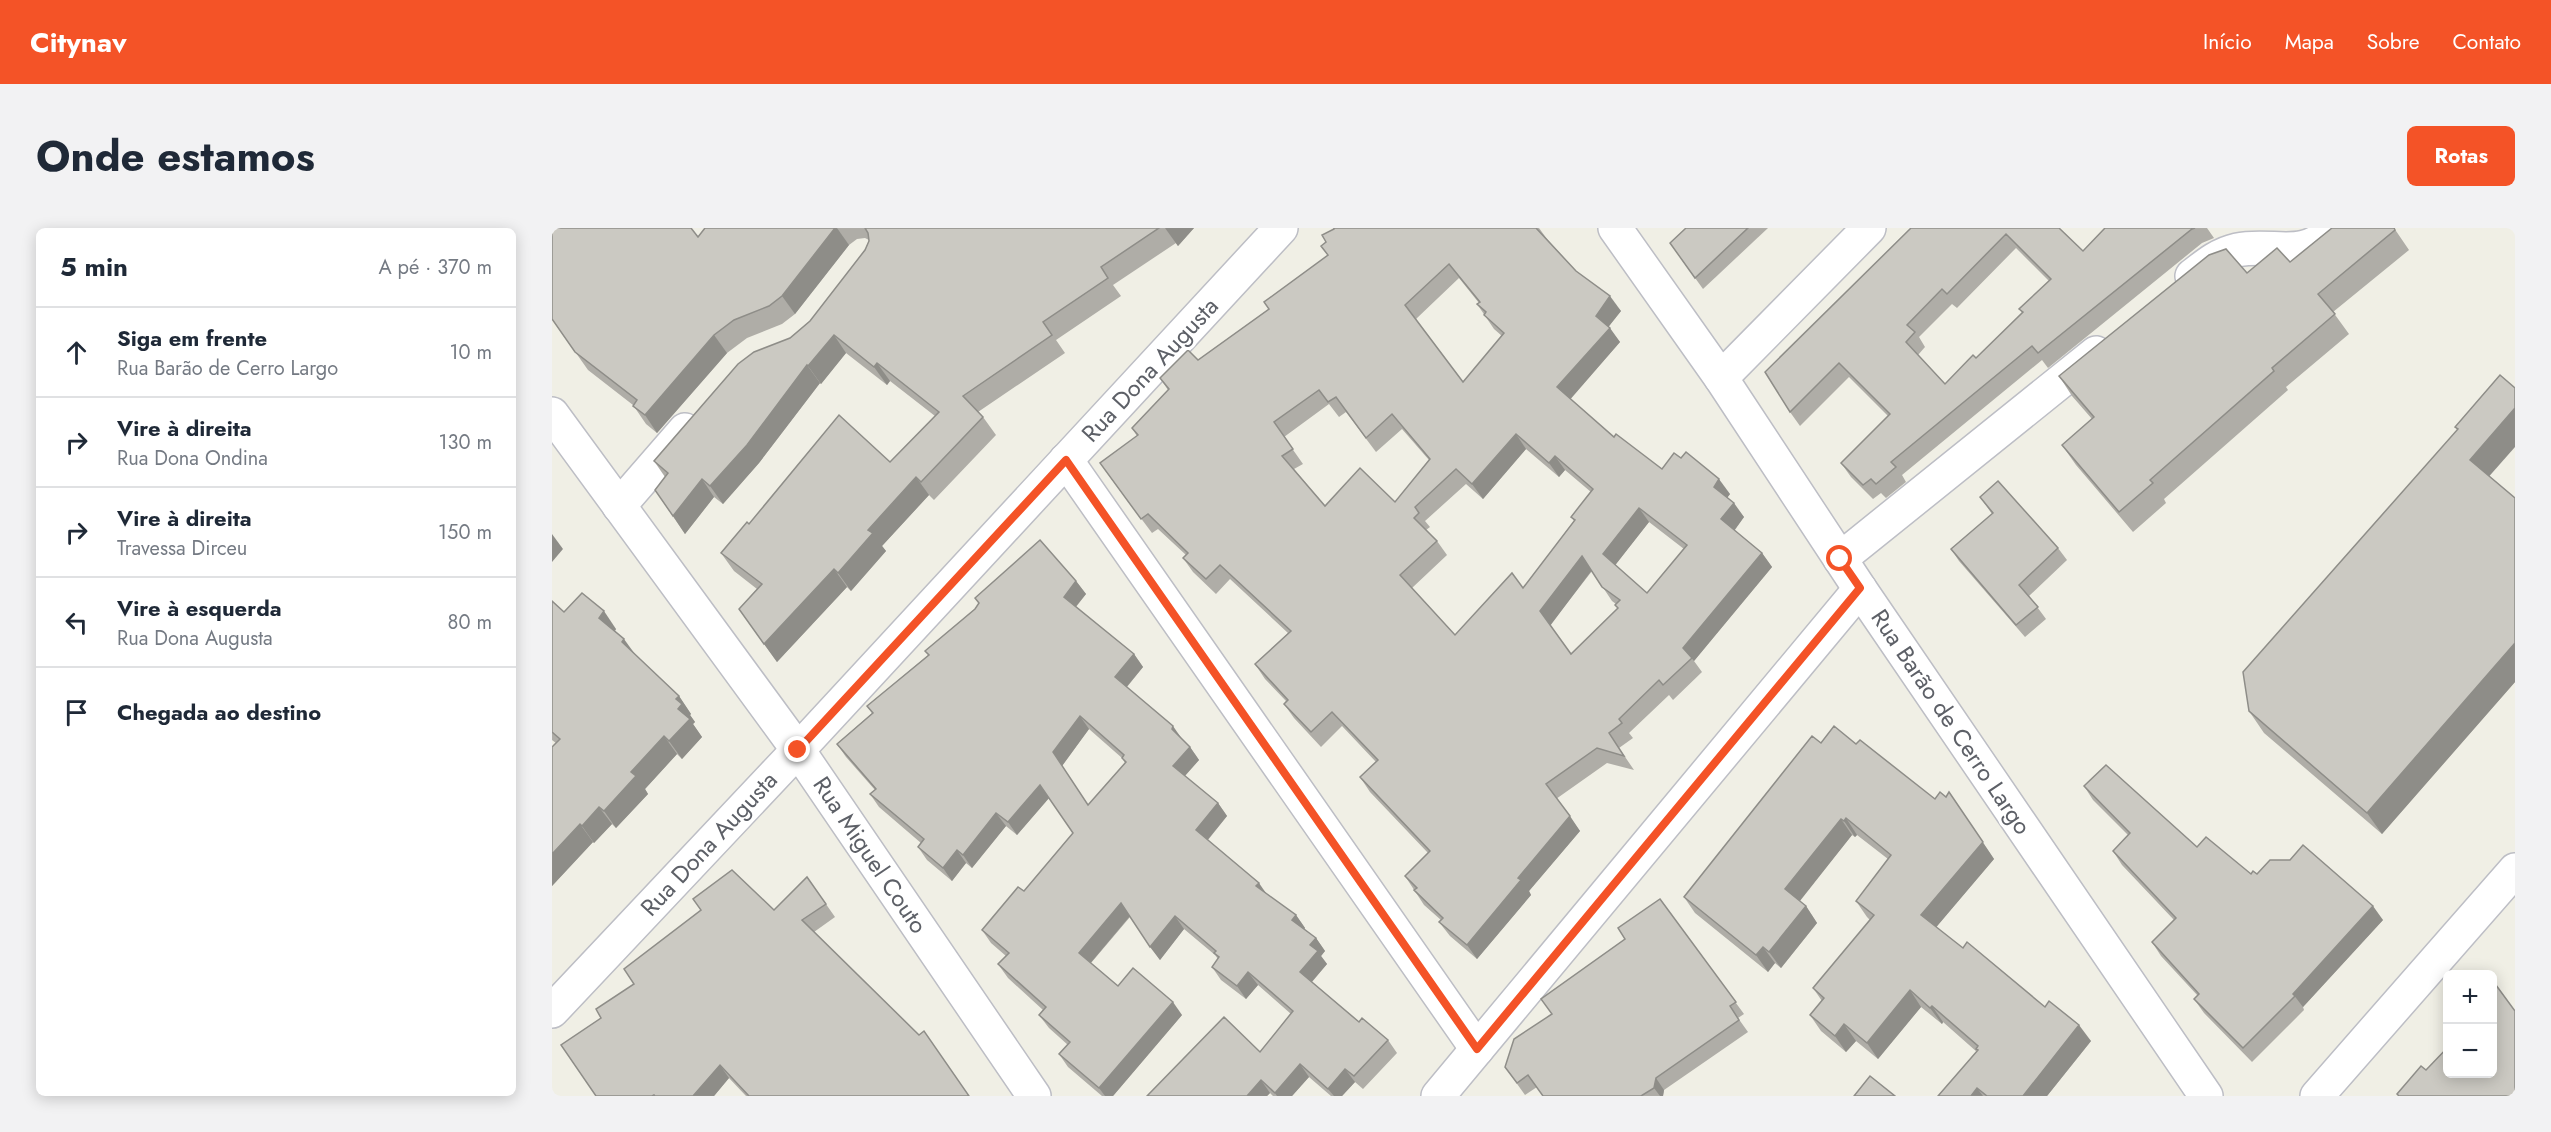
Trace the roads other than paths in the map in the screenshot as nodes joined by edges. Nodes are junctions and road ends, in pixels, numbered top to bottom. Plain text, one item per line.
1 (1281, 228) edge
2 (1615, 228) edge
3 (1869, 228) edge
4 (2335, 228) edge
5 (2169, 295) edge
6 (2123, 332) edge
7 (1721, 378) junction
8 (701, 411) edge
9 (552, 414) edge
10 (1066, 460) junction
11 (620, 506) junction
12 (1840, 559) junction
13 (1860, 588) junction
14 (798, 750) junction
15 (2515, 870) edge
16 (552, 1011) edge
17 (1477, 1049) junction
18 (1034, 1096) edge
19 (1437, 1096) edge
20 (2206, 1096) edge
21 (2317, 1096) edge

1 - 10 street, Rua Dona Augusta
2 - 7 street, Rua Barão de Cerro Largo
3 - 7 street
4 - 5 street
6 - 12 street
7 - 12 street, Rua Barão de Cerro Largo
8 - 11 street
9 - 11 street, Rua Miguel Couto
10 - 14 street, Rua Dona Augusta
10 - 17 street
11 - 14 street, Rua Miguel Couto
12 - 13 street, Rua Barão de Cerro Largo
13 - 17 street
13 - 20 street, Rua Barão de Cerro Largo
14 - 16 street, Rua Dona Augusta
14 - 18 street, Rua Miguel Couto
15 - 21 street
17 - 19 street

